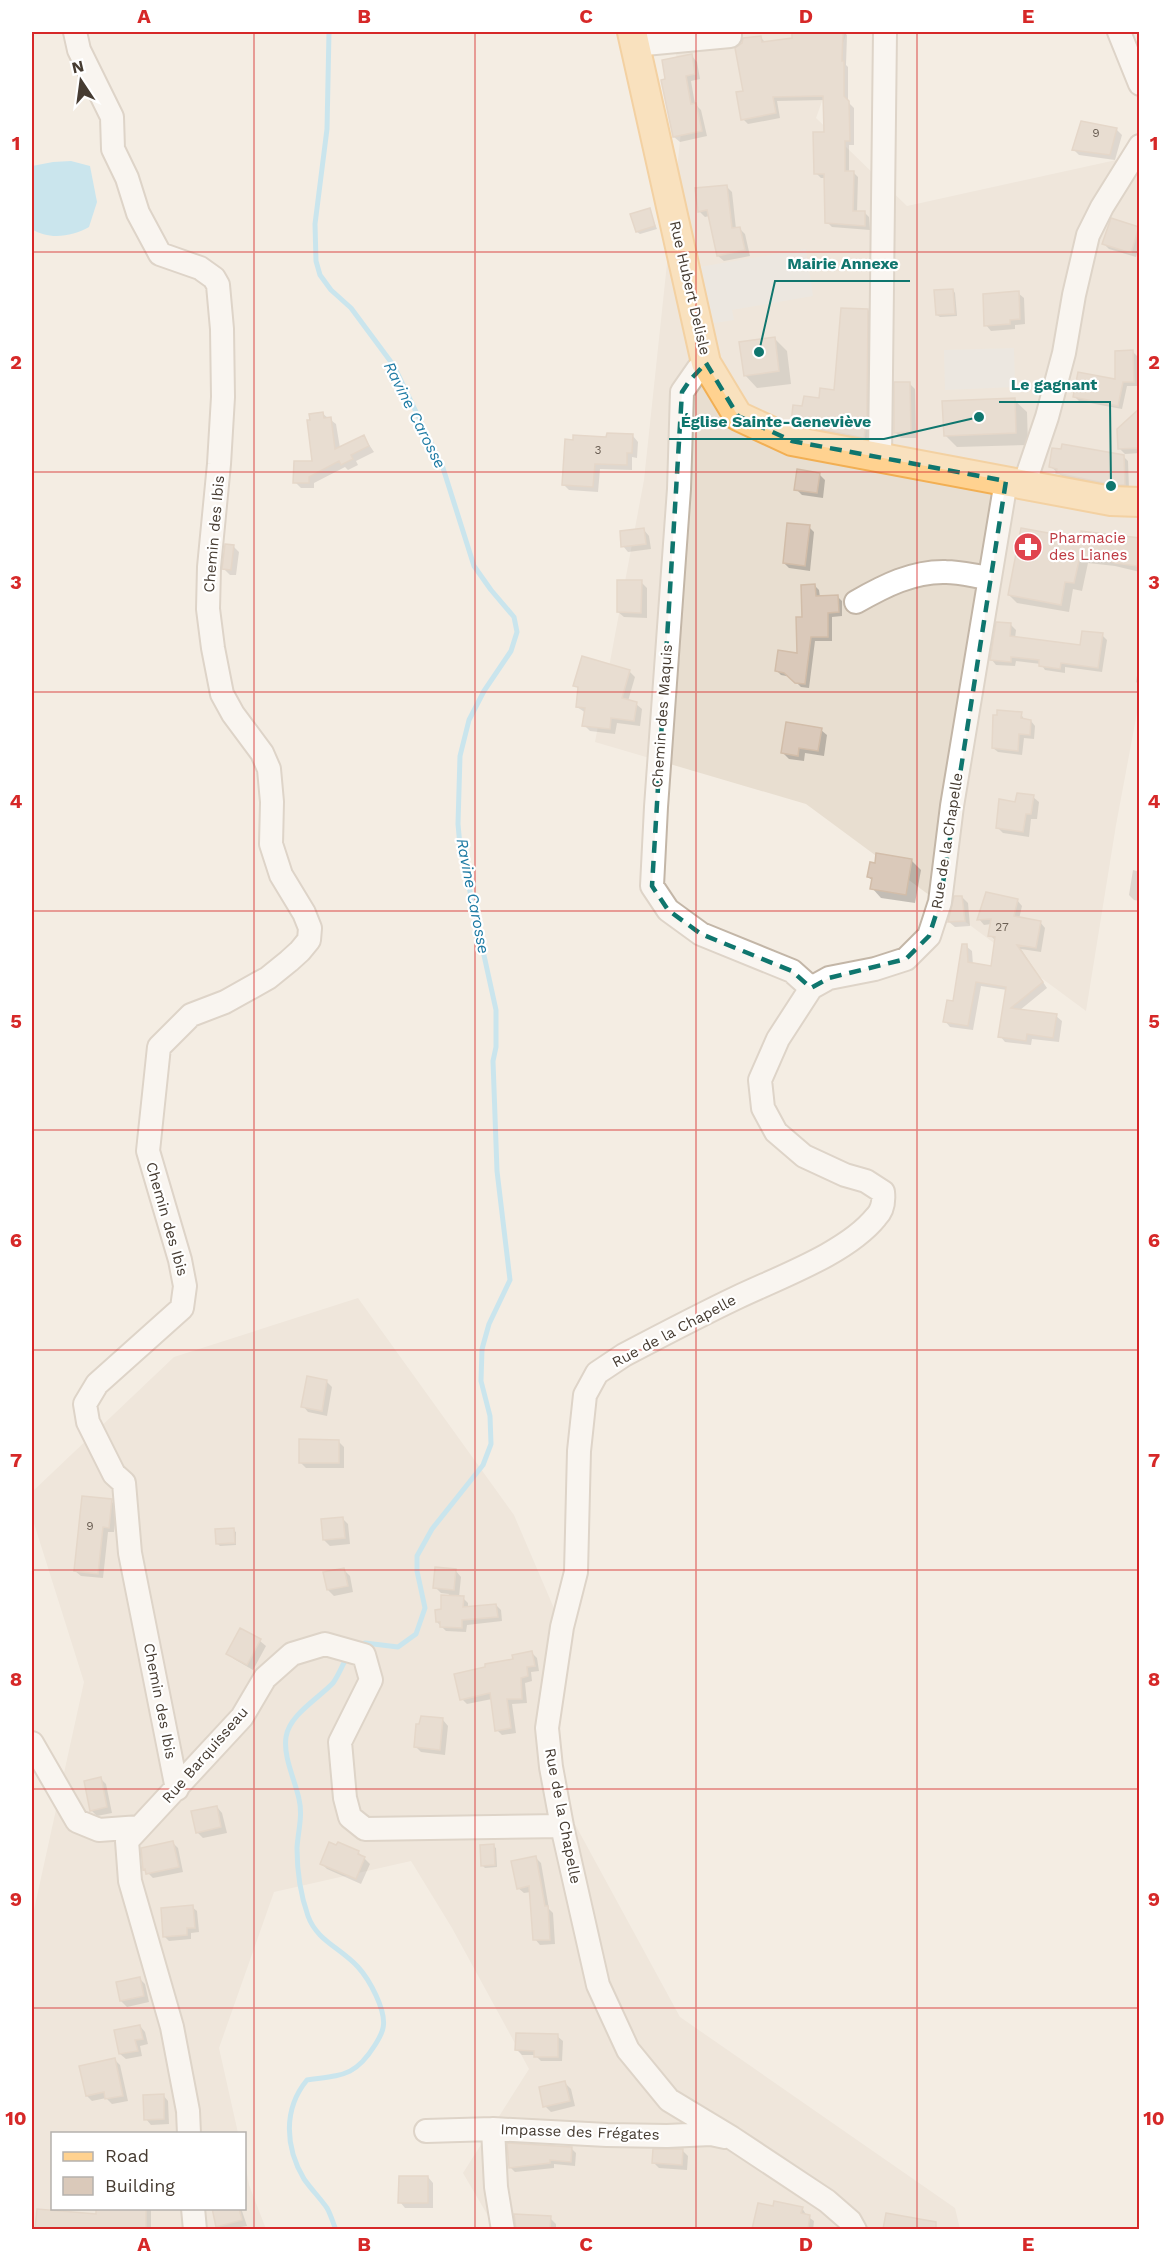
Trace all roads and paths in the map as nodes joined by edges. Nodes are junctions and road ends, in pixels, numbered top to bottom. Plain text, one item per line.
1 (75, 32) edge
2 (730, 32) edge
3 (885, 32) edge
4 (1119, 32) edge
5 (633, 38) edge
6 (1140, 84) edge
7 (1140, 146) edge
8 (706, 363) junction
9 (880, 458) junction
10 (1015, 483) junction
11 (1140, 502) edge
12 (988, 578) junction
13 (856, 602) dead end
14 (811, 988) junction
15 (32, 1743) edge
16 (177, 1790) junction
17 (562, 1826) junction
18 (140, 1827) junction
19 (493, 2129) junction
20 (426, 2131) dead end
21 (189, 2132) edge
22 (732, 2138) junction
23 (193, 2210) edge
24 (195, 2229) edge
25 (503, 2229) edge
26 (855, 2229) edge

1 - 16 street, Chemin des Ibis
2 - 5 street
3 - 9 street
4 - 6 street
5 - 8 main road, Rue Hubert Delisle
7 - 10 street, Rue de la Chapelle
8 - 9 main road, Rue Hubert Delisle
8 - 14 street, Chemin des Maquis
9 - 10 main road, Rue Hubert Delisle
10 - 11 main road, Rue Hubert Delisle
10 - 12 street, Rue de la Chapelle
12 - 13 street
12 - 14 street, Rue de la Chapelle
14 - 17 street, Rue de la Chapelle
15 - 18 street
16 - 17 street, Rue Barquisseau
16 - 18 street, Rue Barquisseau
17 - 22 street, Rue de la Chapelle
18 - 21 street, Rue Barquisseau
19 - 20 street, Impasse des Frégates
19 - 22 street, Impasse des Frégates
19 - 25 street
22 - 26 street, Rue de la Chapelle
23 - 24 street

